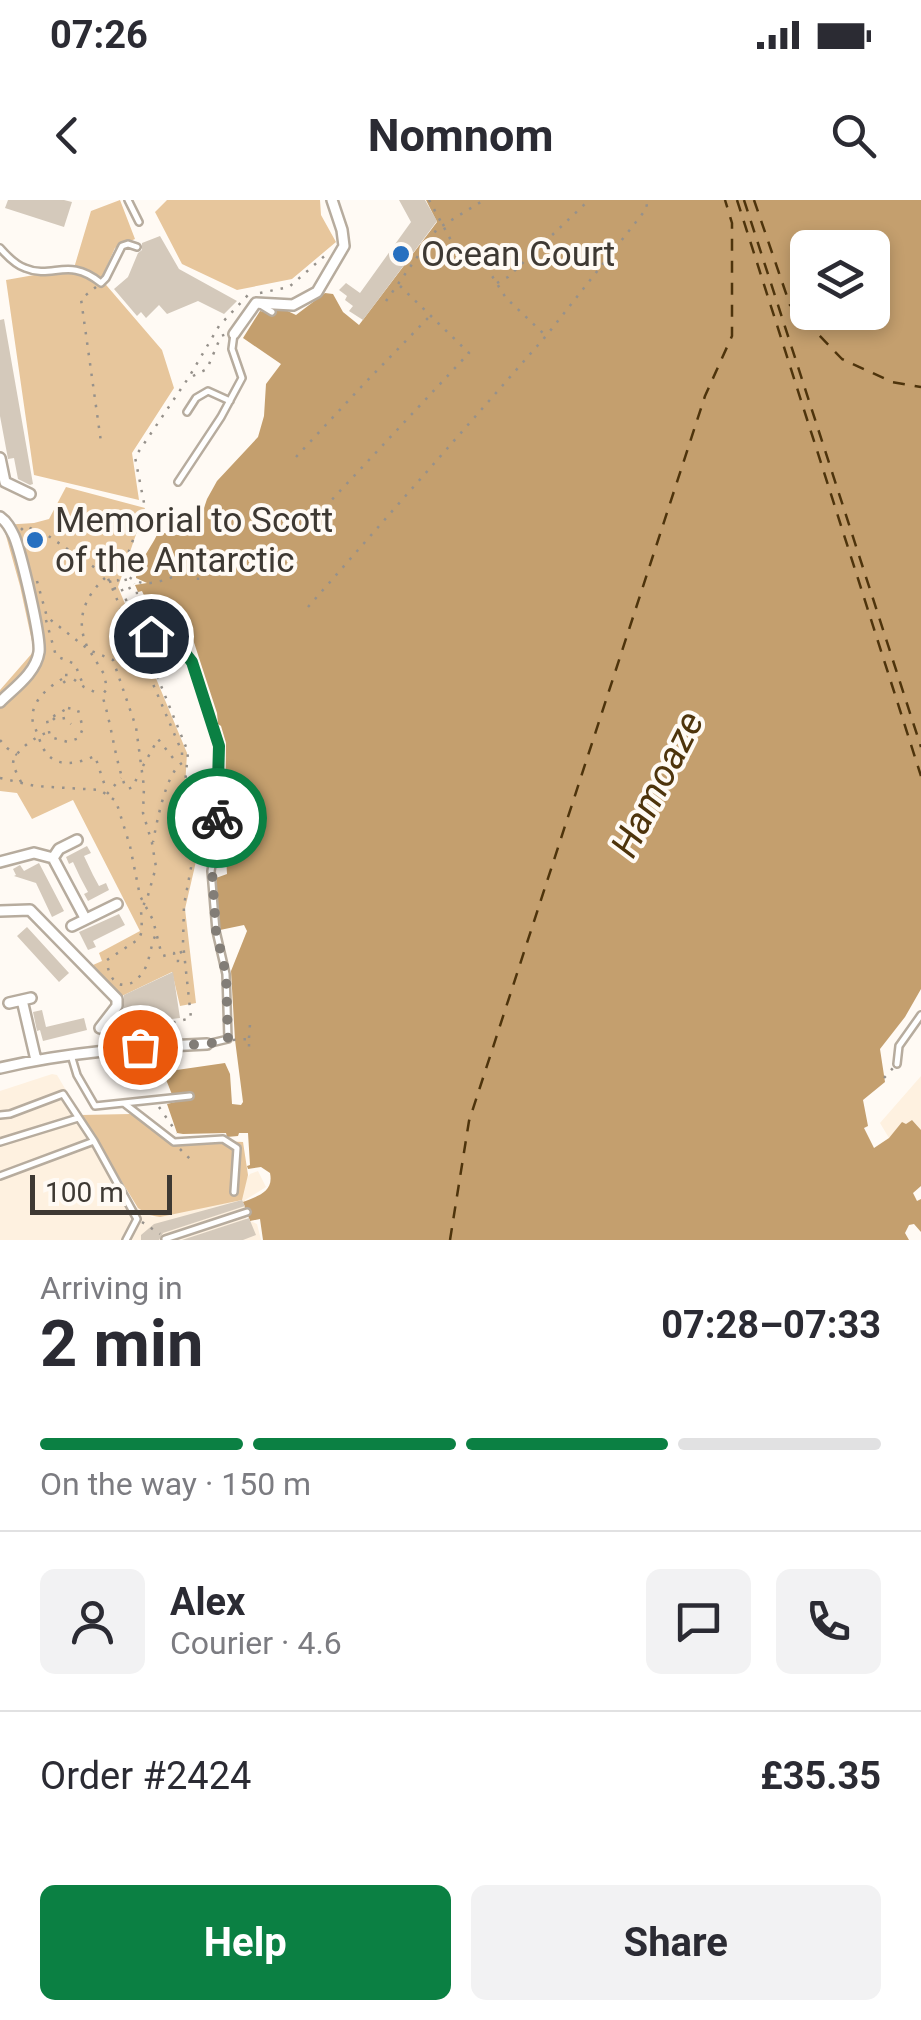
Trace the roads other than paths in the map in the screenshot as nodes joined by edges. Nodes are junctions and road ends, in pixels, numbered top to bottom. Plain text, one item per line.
1 (128, 200) edge
2 (332, 200) edge
3 (139, 222) dead end
4 (137, 247) dead end
5 (0, 248) edge
6 (256, 303) junction
7 (272, 312) dead end
8 (236, 332) joint
9 (230, 401) junction
10 (186, 412) dead end
11 (1, 464) edge
12 (178, 482) dead end
13 (30, 494) dead end
14 (0, 517) edge
15 (151, 636) dead end
16 (0, 702) edge
17 (76, 840) dead end
18 (53, 858) junction
19 (0, 862) edge
20 (116, 904) dead end
21 (0, 911) edge
22 (85, 918) junction
23 (72, 926) dead end
24 (9, 1003) dead end
25 (921, 1016) edge
26 (100, 1028) dead end
27 (208, 1044) joint
28 (71, 1054) junction
29 (36, 1060) junction
30 (897, 1064) dead end
31 (0, 1068) edge
32 (190, 1096) dead end
33 (125, 1104) junction
34 (0, 1115) edge
35 (78, 1118) junction
36 (94, 1141) junction
37 (0, 1142) edge
38 (0, 1176) edge
39 (234, 1192) dead end
40 (247, 1212) dead end
41 (165, 1238) edge
42 (126, 1240) edge

1 - 3 lane
2 - 6 street
4 - 5 lane
6 - 7 lane
6 - 8 street
8 - 9 lane
9 - 10 lane
9 - 12 lane
11 - 13 street
14 - 16 street
15 - 27 lane
17 - 18 street
18 - 19 street
18 - 22 street
20 - 22 street
21 - 26 street
22 - 23 street
24 - 29 street
25 - 30 lane
27 - 28 street
28 - 29 street
28 - 33 lane
29 - 31 street
32 - 33 lane
33 - 39 lane
34 - 35 lane
35 - 36 lane
35 - 37 lane
36 - 38 lane
36 - 42 lane
40 - 41 lane

